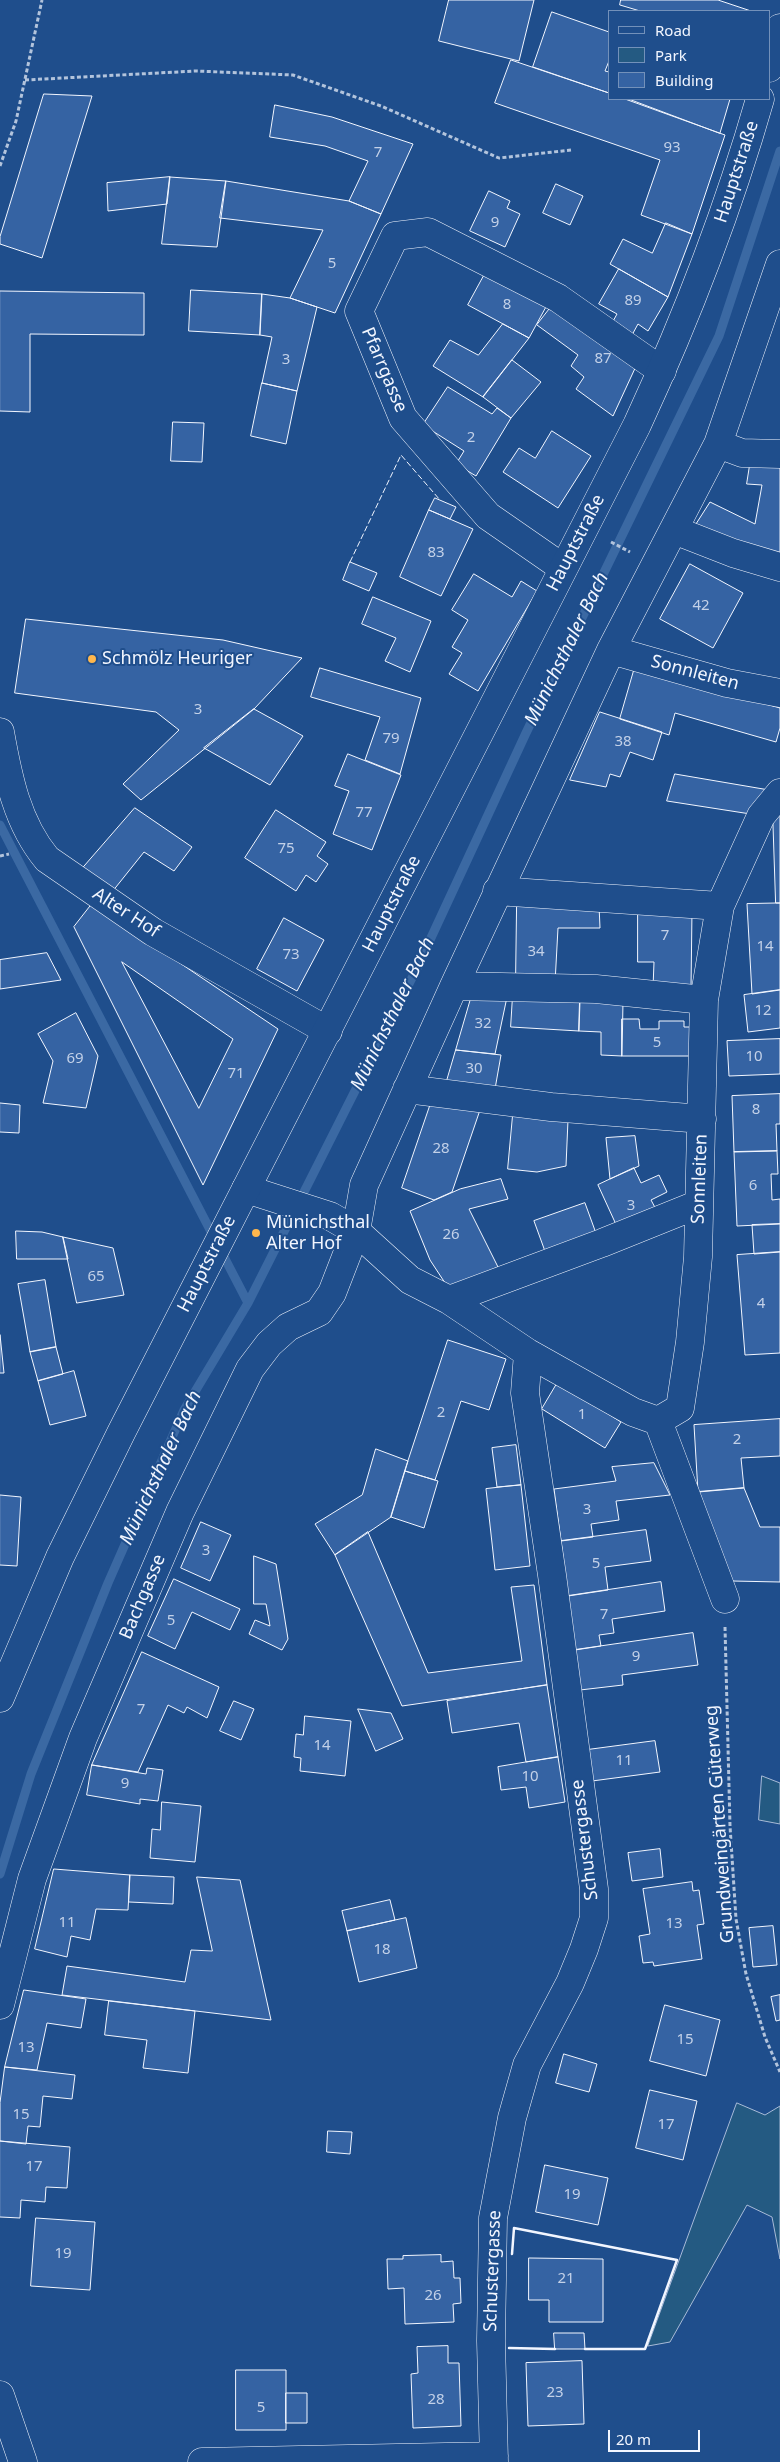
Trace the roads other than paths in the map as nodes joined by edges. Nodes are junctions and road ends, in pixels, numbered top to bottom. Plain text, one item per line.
1 (780, 28) edge
2 (770, 64) edge
3 (760, 100) edge
4 (780, 264) edge
5 (662, 371) junction
6 (718, 444) junction
7 (780, 454) edge
8 (674, 530) junction
9 (780, 567) edge
10 (563, 568) junction
11 (611, 650) junction
12 (780, 693) edge
13 (0, 732) edge
14 (780, 793) edge
15 (497, 891) junction
16 (720, 906) junction
17 (454, 986) junction
18 (704, 1000) junction
19 (328, 1031) junction
20 (407, 1089) junction
21 (702, 1119) junction
22 (246, 1189) junction
23 (699, 1204) junction
24 (356, 1231) junction
25 (449, 1300) junction
26 (528, 1353) junction
27 (658, 1421) junction
28 (725, 1599) road end
29 (0, 1698) edge
30 (0, 2005) edge
31 (0, 2395) edge
32 (494, 2459) edge
33 (23, 2462) edge
34 (202, 2462) edge

1 - 2 street
3 - 5 street, Hauptstraße
4 - 6 street
5 - 10 street, Hauptstraße
5 - 10 street, Pfarrgasse
6 - 7 street
6 - 8 street
8 - 9 street
8 - 11 street
10 - 19 street, Hauptstraße
11 - 12 street, Sonnleiten
11 - 15 street
13 - 19 street, Alter Hof
14 - 16 street, Sonnleiten
15 - 16 street
15 - 17 street
16 - 18 street, Sonnleiten
17 - 18 street
17 - 20 street
18 - 21 street, Sonnleiten
19 - 22 street, Hauptstraße
20 - 21 street
20 - 24 street
21 - 23 street, Sonnleiten
22 - 24 street
22 - 29 street, Hauptstraße
23 - 25 street
23 - 27 street, Sonnleiten
24 - 25 street
24 - 30 street, Bachgasse
25 - 26 street
26 - 27 street
26 - 32 street, Schustergasse
27 - 28 street
31 - 33 street
32 - 34 street

